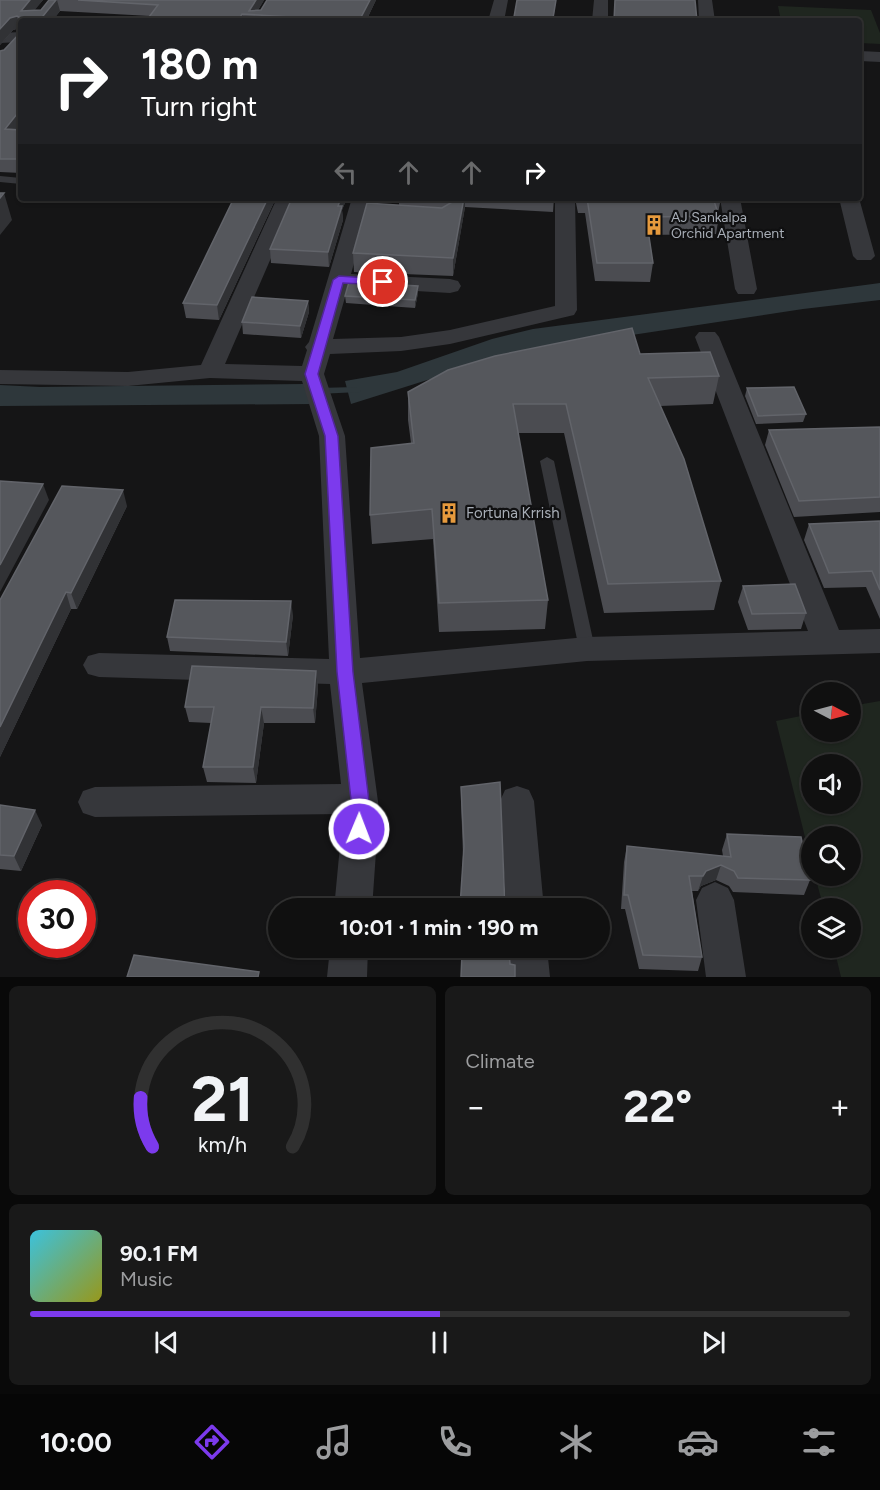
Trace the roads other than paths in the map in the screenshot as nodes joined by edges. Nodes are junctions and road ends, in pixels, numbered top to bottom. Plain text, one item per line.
1 (501, 0) edge
2 (601, 0) edge
3 (705, 0) edge
4 (497, 18) edge
5 (600, 18) edge
6 (707, 18) edge
7 (18, 37) edge
8 (3, 44) edge
9 (862, 56) edge
10 (880, 57) edge
11 (0, 179) edge
12 (18, 181) edge
13 (286, 201) edge
14 (565, 201) edge
15 (731, 201) edge
16 (850, 201) edge
17 (366, 207) edge
18 (864, 256) dead end
19 (339, 280) junction
20 (450, 286) dead end
21 (746, 289) dead end
22 (707, 337) dead end
23 (317, 347) junction
24 (210, 371) junction
25 (0, 376) edge
26 (317, 389) junction
27 (547, 461) dead end
28 (815, 527) edge
29 (783, 529) junction
30 (880, 641) edge
31 (828, 642) junction
32 (587, 649) junction
33 (99, 665) dead end
34 (345, 672) junction
35 (359, 799) junction
36 (517, 801) dead end
37 (95, 802) dead end
38 (353, 898) edge
39 (524, 898) edge
40 (715, 900) dead end
41 (348, 958) edge
42 (529, 958) edge
43 (347, 977) edge
44 (530, 977) edge
45 (726, 977) edge

1 - 4 street
2 - 5 street
3 - 6 street
7 - 8 street
9 - 10 street
11 - 12 lane
13 - 24 street
14 - 23 street
15 - 21 street
16 - 18 street
17 - 19 street
19 - 20 street
19 - 23 street
22 - 29 street
23 - 26 street
24 - 25 street
24 - 26 street
26 - 34 street
27 - 32 lane
28 - 29 street
29 - 31 street
30 - 31 street
31 - 32 street
32 - 34 street
33 - 34 street
34 - 35 street
35 - 37 street
35 - 38 street
36 - 39 street
40 - 45 street
41 - 43 street
42 - 44 street

